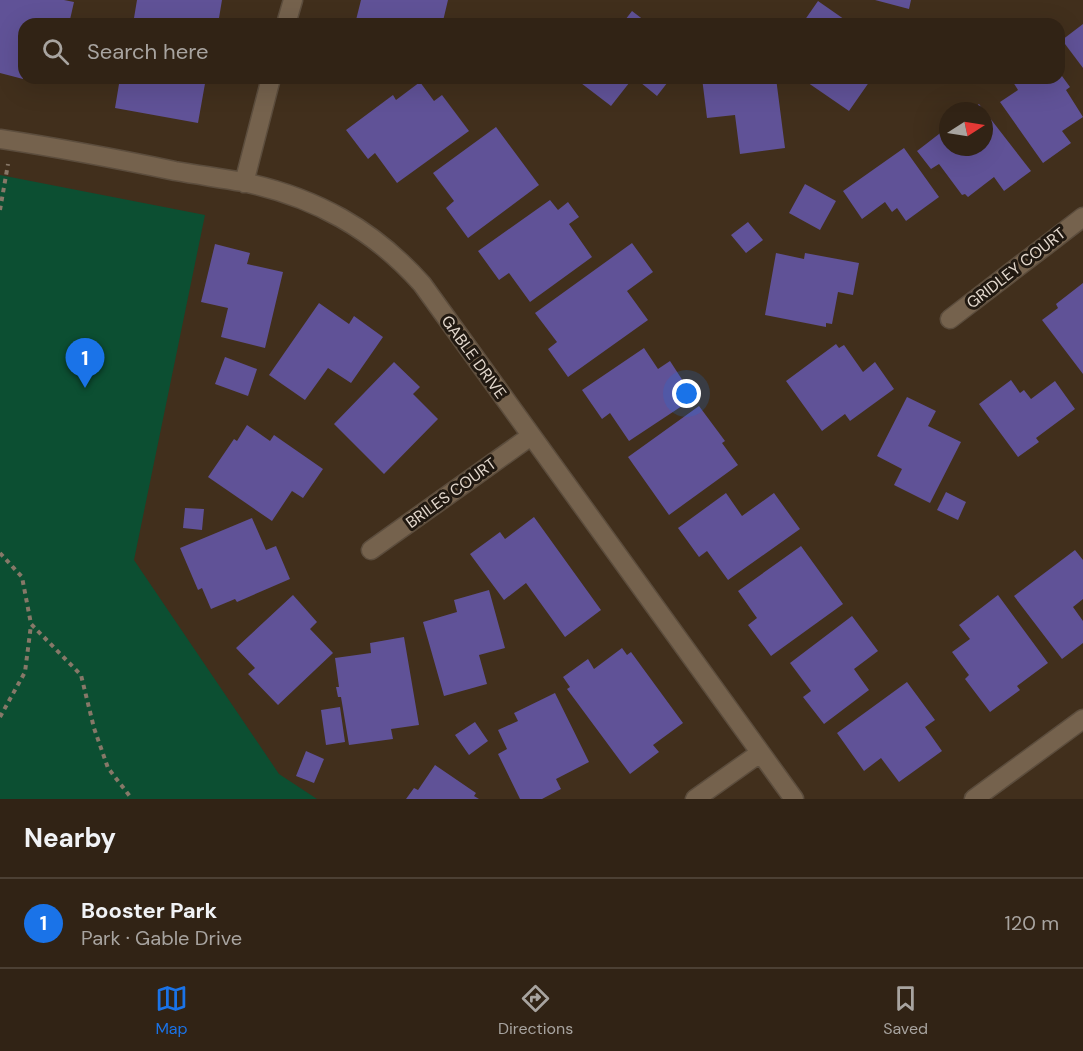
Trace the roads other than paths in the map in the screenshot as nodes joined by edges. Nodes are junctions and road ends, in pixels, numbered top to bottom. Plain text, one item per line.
1 (293, 0) edge
2 (288, 18) edge
3 (269, 84) edge
4 (6, 140) edge
5 (244, 183) junction
6 (1083, 217) edge
7 (950, 319) dead end
8 (531, 436) junction
9 (371, 550) dead end
10 (1083, 719) edge
11 (760, 753) junction
12 (695, 799) edge
13 (794, 799) edge
14 (974, 799) edge

1 - 2 street
3 - 5 street
4 - 5 street, GABLE DRIVE
5 - 8 street, GABLE DRIVE
6 - 7 street, GRIDLEY COURT
8 - 9 street, BRILES COURT
8 - 11 street, GABLE DRIVE
10 - 14 street
11 - 12 street
11 - 13 street, GABLE DRIVE

